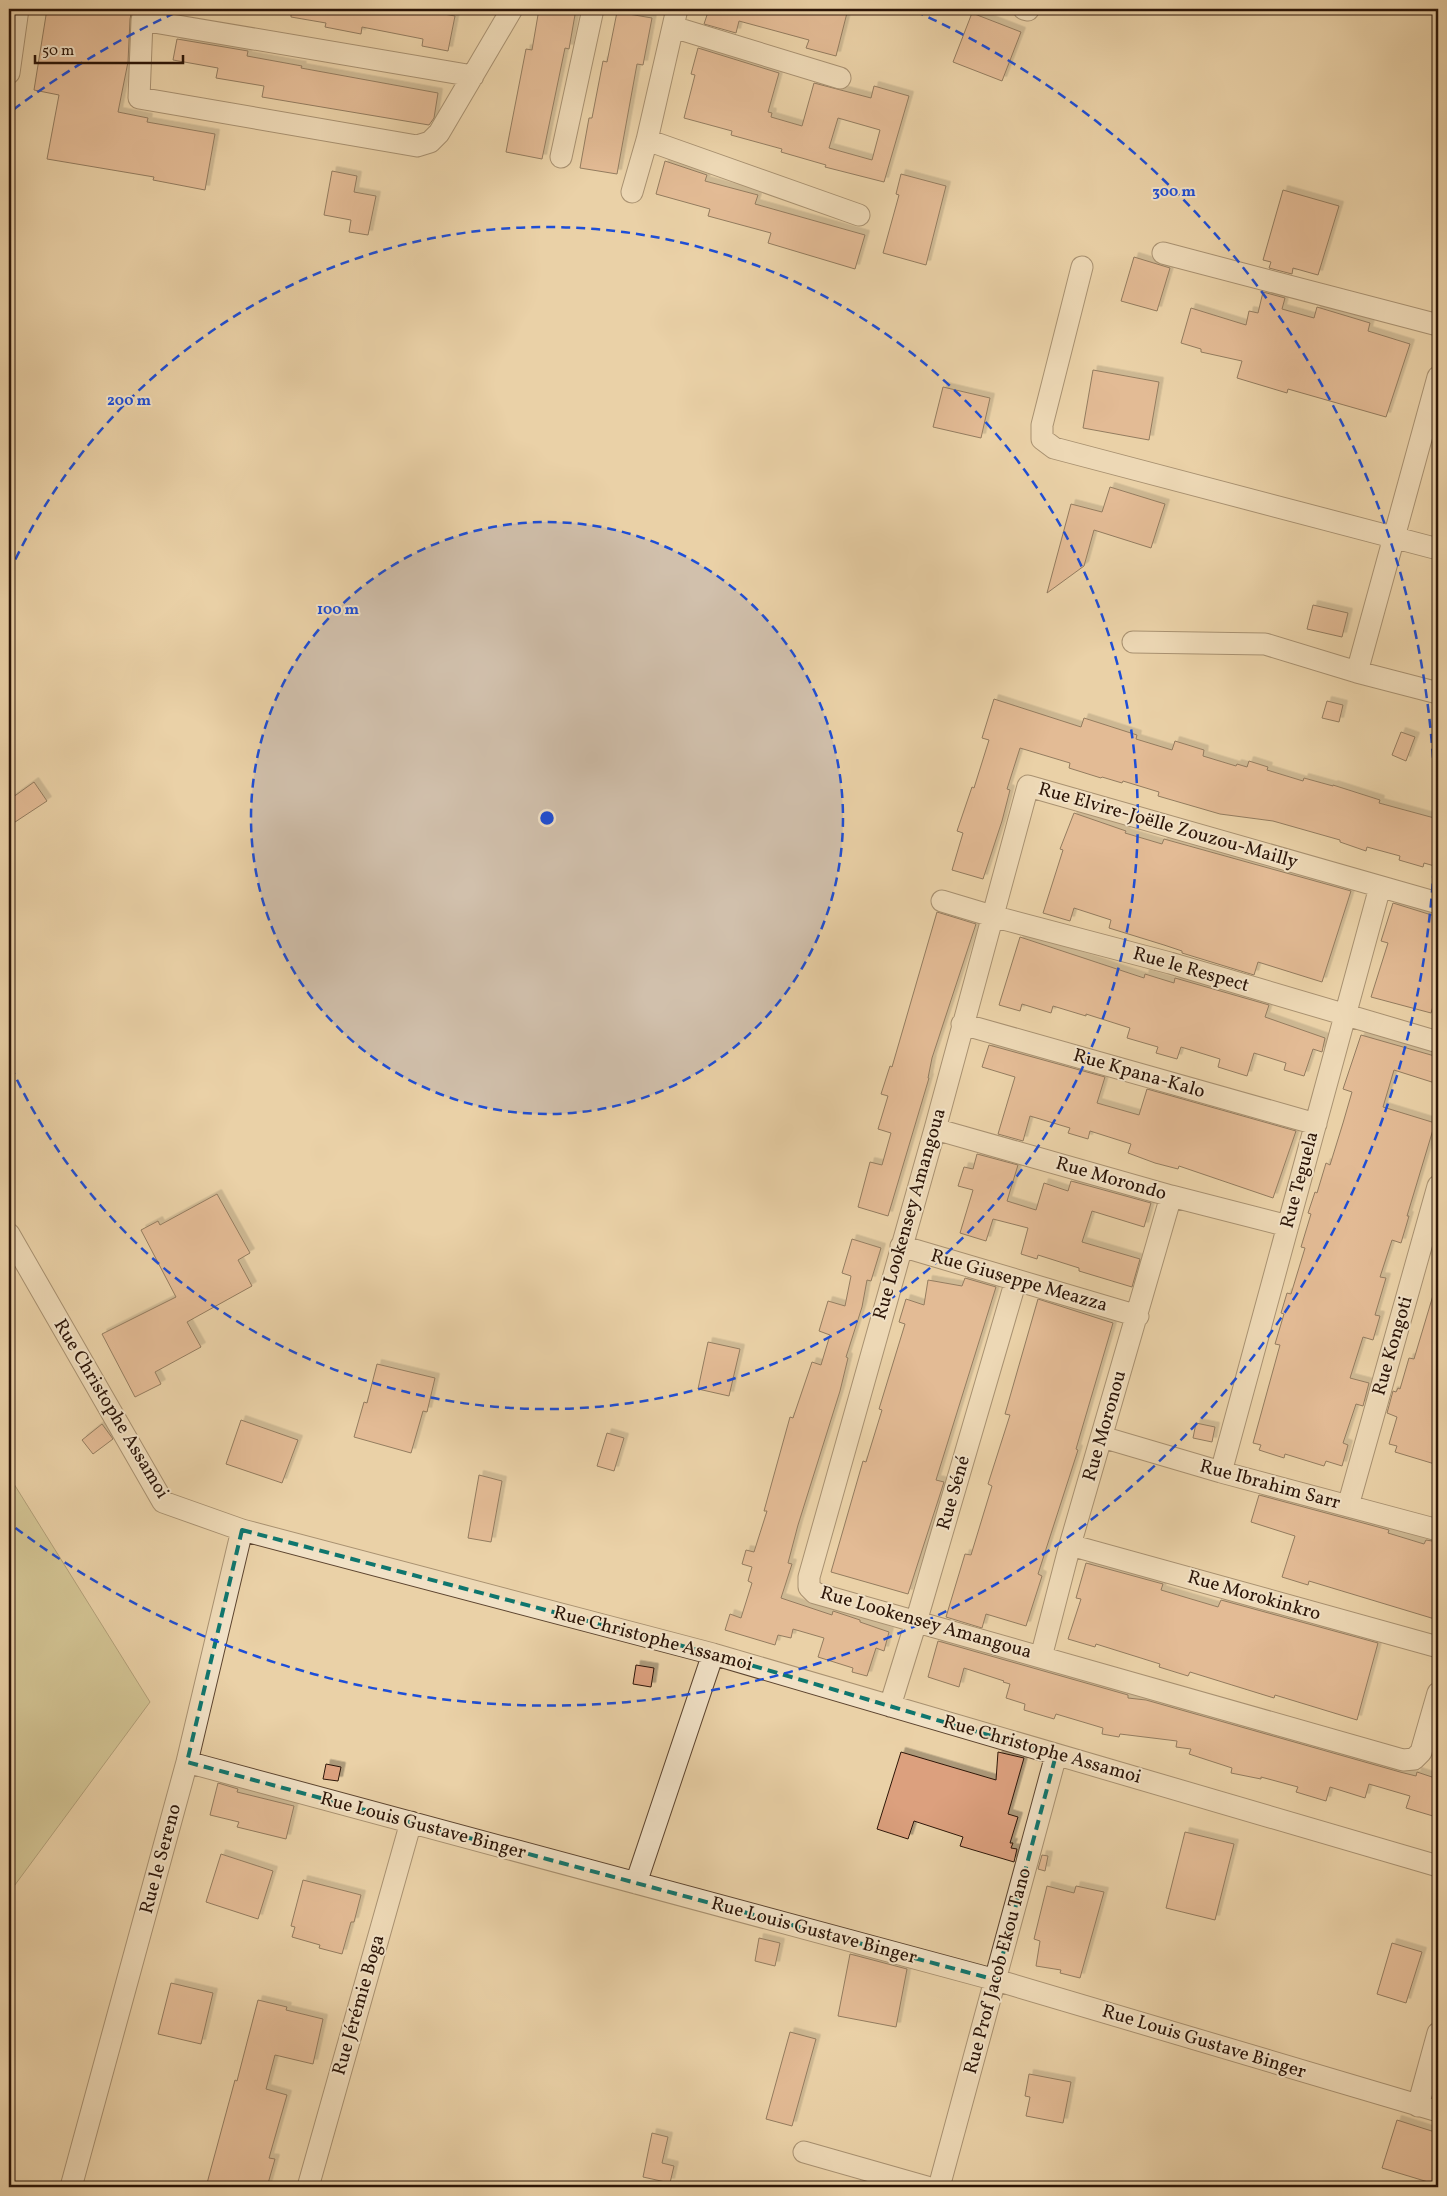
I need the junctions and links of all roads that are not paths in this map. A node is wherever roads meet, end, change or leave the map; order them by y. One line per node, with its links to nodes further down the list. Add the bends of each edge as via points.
1 (18, 9): 6 (street)
2 (512, 9): 7 (street)
3 (593, 9): 10 (street)
4 (144, 14): 7 (street); 7 (street, via 139,98 417,146 430,142 439,133)
5 (675, 18): 8 (street); 9 (street)
6 (9, 73)
7 (473, 76)
8 (840, 78)
9 (647, 140): 11 (street); 12 (street)
10 (561, 157)
11 (632, 192)
12 (859, 215)
13 (1163, 252): 15 (street)
14 (1082, 267): 17 (street, via 1042,425 1042,439 1054,448)
15 (1438, 325)
16 (1438, 377): 17 (street)
17 (1395, 537): 18 (street); 20 (street)
18 (1438, 549)
19 (1133, 642): 20 (street, via 1265,644)
20 (1357, 672): 21 (street)
21 (1438, 693)
22 (1380, 887): 24 (street, Rue Elvire-Joëlle Zouzou-Mailly); 25 (street, Rue Elvire-Joëlle Zouzou-Mailly, via 1028,786); 26 (street, Rue Teguela)
23 (942, 901): 25 (street, Rue le Respect)
24 (1438, 903)
25 (992, 916): 26 (street, Rue le Respect, via 1170,963); 27 (street, Rue Lookensey Amangoua)
26 (1345, 1015): 28 (street, Rue le Respect); 29 (street, Rue Teguela)
27 (962, 1024): 29 (street, Rue Kpana-Kalo); 30 (street, Rue Lookensey Amangoua)
28 (1438, 1042)
29 (1316, 1124): 33 (street, Rue Teguela)
30 (935, 1129): 32 (street, Rue Morondo); 35 (street, Rue Lookensey Amangoua)
31 (1438, 1186): 40 (street, Rue Kongoti)
32 (1171, 1196): 33 (street, Rue Morondo); 37 (street, Rue Moronou)
33 (1288, 1226): 39 (street, Rue Teguela)
34 (9, 1234): 41 (street, Rue Christophe Assamoi, via 162,1502)
35 (901, 1246): 36 (street, Rue Giuseppe Meazza); 44 (street, Rue Lookensey Amangoua, via 809,1577 809,1587 815,1593)
36 (1016, 1280): 37 (street, Rue Giuseppe Meazza); 44 (street, Rue Séné)
37 (1138, 1316): 38 (street, Rue Moronou)
38 (1102, 1437): 39 (street, Rue Ibrahim Sarr); 43 (street, Rue Moronou)
39 (1221, 1472): 40 (street, Rue Ibrahim Sarr)
40 (1348, 1506): 42 (street, Rue Ibrahim Sarr)
41 (242, 1530): 46 (street, Rue Christophe Assamoi); 51 (street, Rue le Sereno)
42 (1438, 1530)
43 (1070, 1545): 45 (street, Rue Morokinkro); 47 (street, Rue Moronou)
44 (916, 1622): 47 (street, Rue Lookensey Amangoua); 49 (street, Rue Séné)
45 (1438, 1647)
46 (713, 1654): 49 (street, Rue Christophe Assamoi); 54 (street)
47 (1041, 1657): 48 (street, Rue Lookensey Amangoua, via 1403,1760 1414,1759 1421,1752)
48 (1438, 1693)
49 (890, 1706): 50 (street, Rue Christophe Assamoi)
50 (1056, 1755): 53 (street, Rue Christophe Assamoi); 55 (street, Rue Prof Jacob Ekou Tano)
51 (187, 1762): 52 (street, Rue Louis Gustave Binger); 60 (street, Rue le Sereno)
52 (411, 1822): 54 (street, Rue Louis Gustave Binger); 61 (street, Rue Jérémie Boga)
53 (1438, 1866)
54 (636, 1883): 55 (street, Rue Louis Gustave Binger)
55 (996, 1980): 57 (street, Rue Louis Gustave Binger); 63 (street, Rue Prof Jacob Ekou Tano)
56 (1438, 2033): 57 (street)
57 (1418, 2106): 58 (street, Rue Louis Gustave Binger)
58 (1438, 2111)
59 (804, 2152): 62 (street)
60 (77, 2186)
61 (308, 2187)
62 (927, 2187)
63 (939, 2187)

